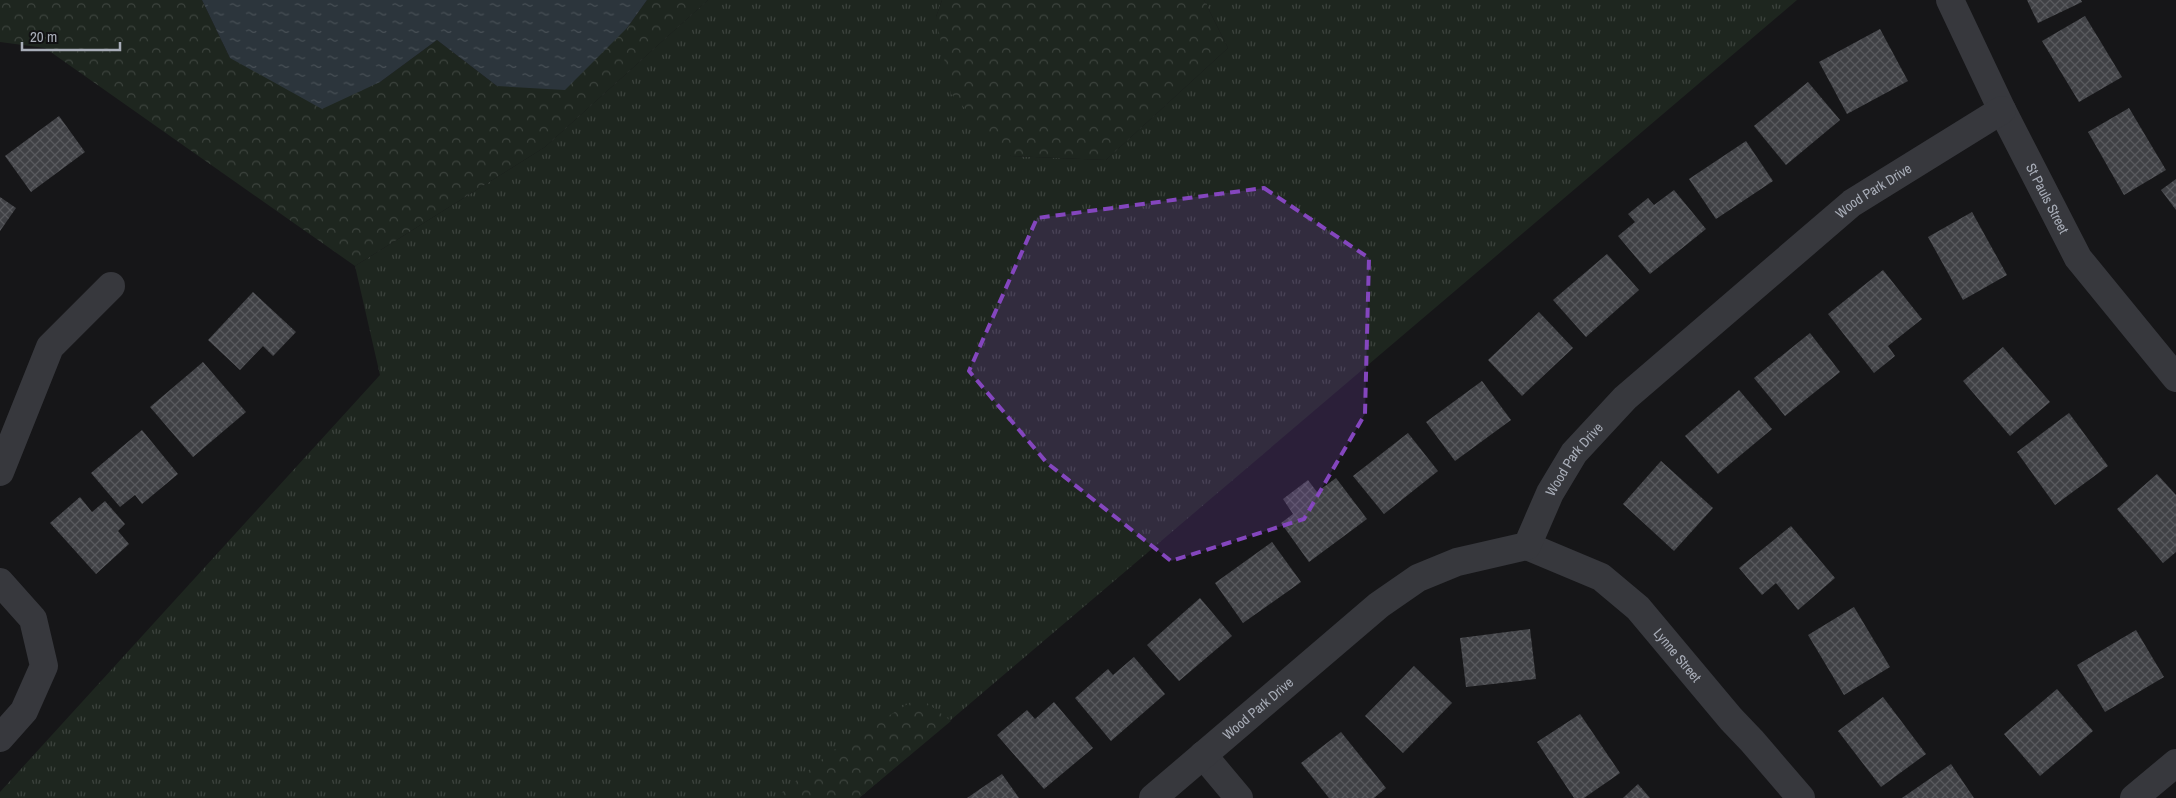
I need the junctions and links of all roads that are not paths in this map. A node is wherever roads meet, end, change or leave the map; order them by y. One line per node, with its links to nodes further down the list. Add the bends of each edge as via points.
1 (1950, 0): 2 (street, St Pauls Street)
2 (2002, 110): 4 (street, St Pauls Street, via 2078,258); 6 (street, Wood Park Drive, via 1852,203 1625,398 1574,453 1550,493)
3 (110, 286): 5 (street, via 50,347)
4 (2176, 378)
5 (0, 472)
6 (1527, 546): 9 (street, Wood Park Drive, via 1457,562 1418,578 1379,605); 13 (street, Lynne Street, via 1601,577 1638,608)
7 (0, 582): 8 (street, via 34,619 44,666 24,711)
8 (0, 738)
9 (1203, 756): 11 (street, Wood Park Drive); 12 (street)
10 (2176, 763): 14 (street)
11 (1153, 798)
12 (1239, 798)
13 (1801, 798)
14 (2134, 798)

